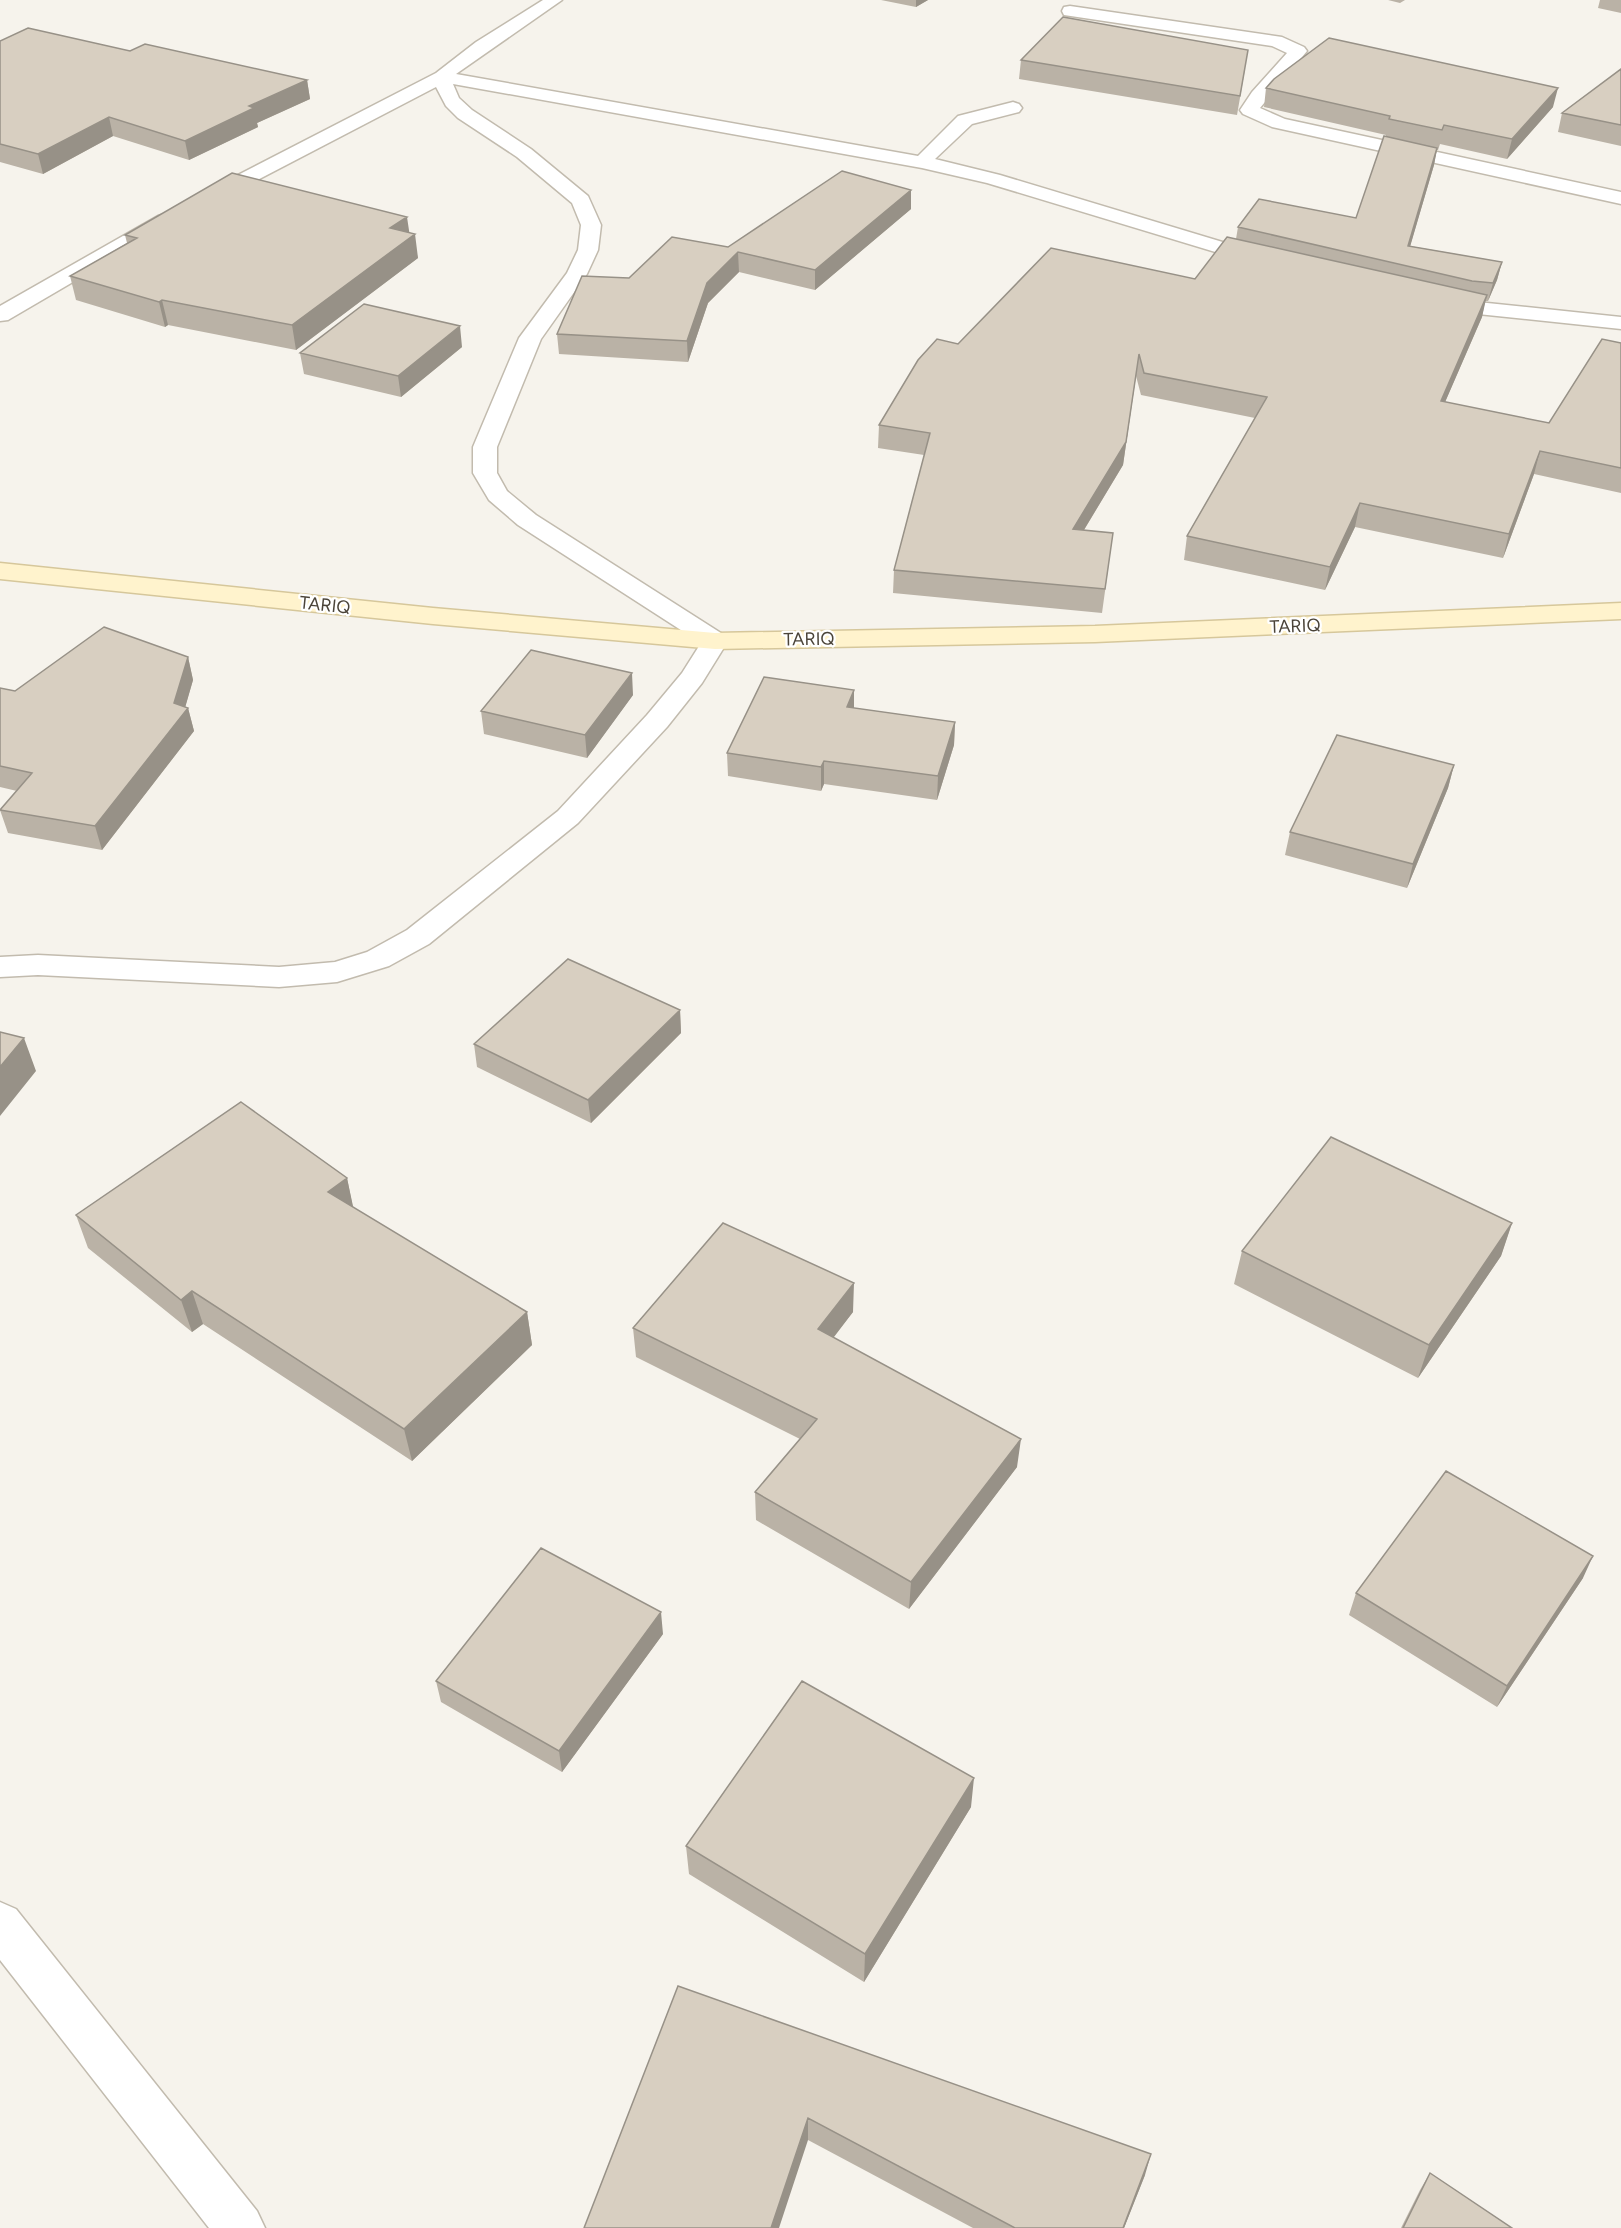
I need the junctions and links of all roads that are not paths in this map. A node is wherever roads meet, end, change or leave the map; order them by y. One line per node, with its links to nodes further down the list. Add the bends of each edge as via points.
1 (554, 0): 3 (street, via 464,57)
2 (1070, 11): 6 (street, via 1276,41 1298,51 1250,110 1279,123)
3 (442, 77): 5 (street); 9 (street, via 176,214); 13 (street, via 452,102 581,200 591,225 588,250 577,274 530,338 485,447 485,473 497,495 527,520)
4 (1013, 108): 5 (street, via 965,120)
5 (922, 162): 7 (street, via 993,179)
6 (1621, 198)
7 (1284, 265)
8 (1422, 296): 10 (street, via 1468,307)
9 (0, 315)
10 (1621, 323)
11 (0, 572): 13 (main road, TARIQ)
12 (1621, 611): 13 (main road, TARIQ, via 1095,634)
13 (715, 641): 14 (street, via 672,703 568,817 418,937 378,959 337,972 279,977 38,964)
14 (0, 967)
15 (0, 1924): 16 (street)
16 (240, 2228)

